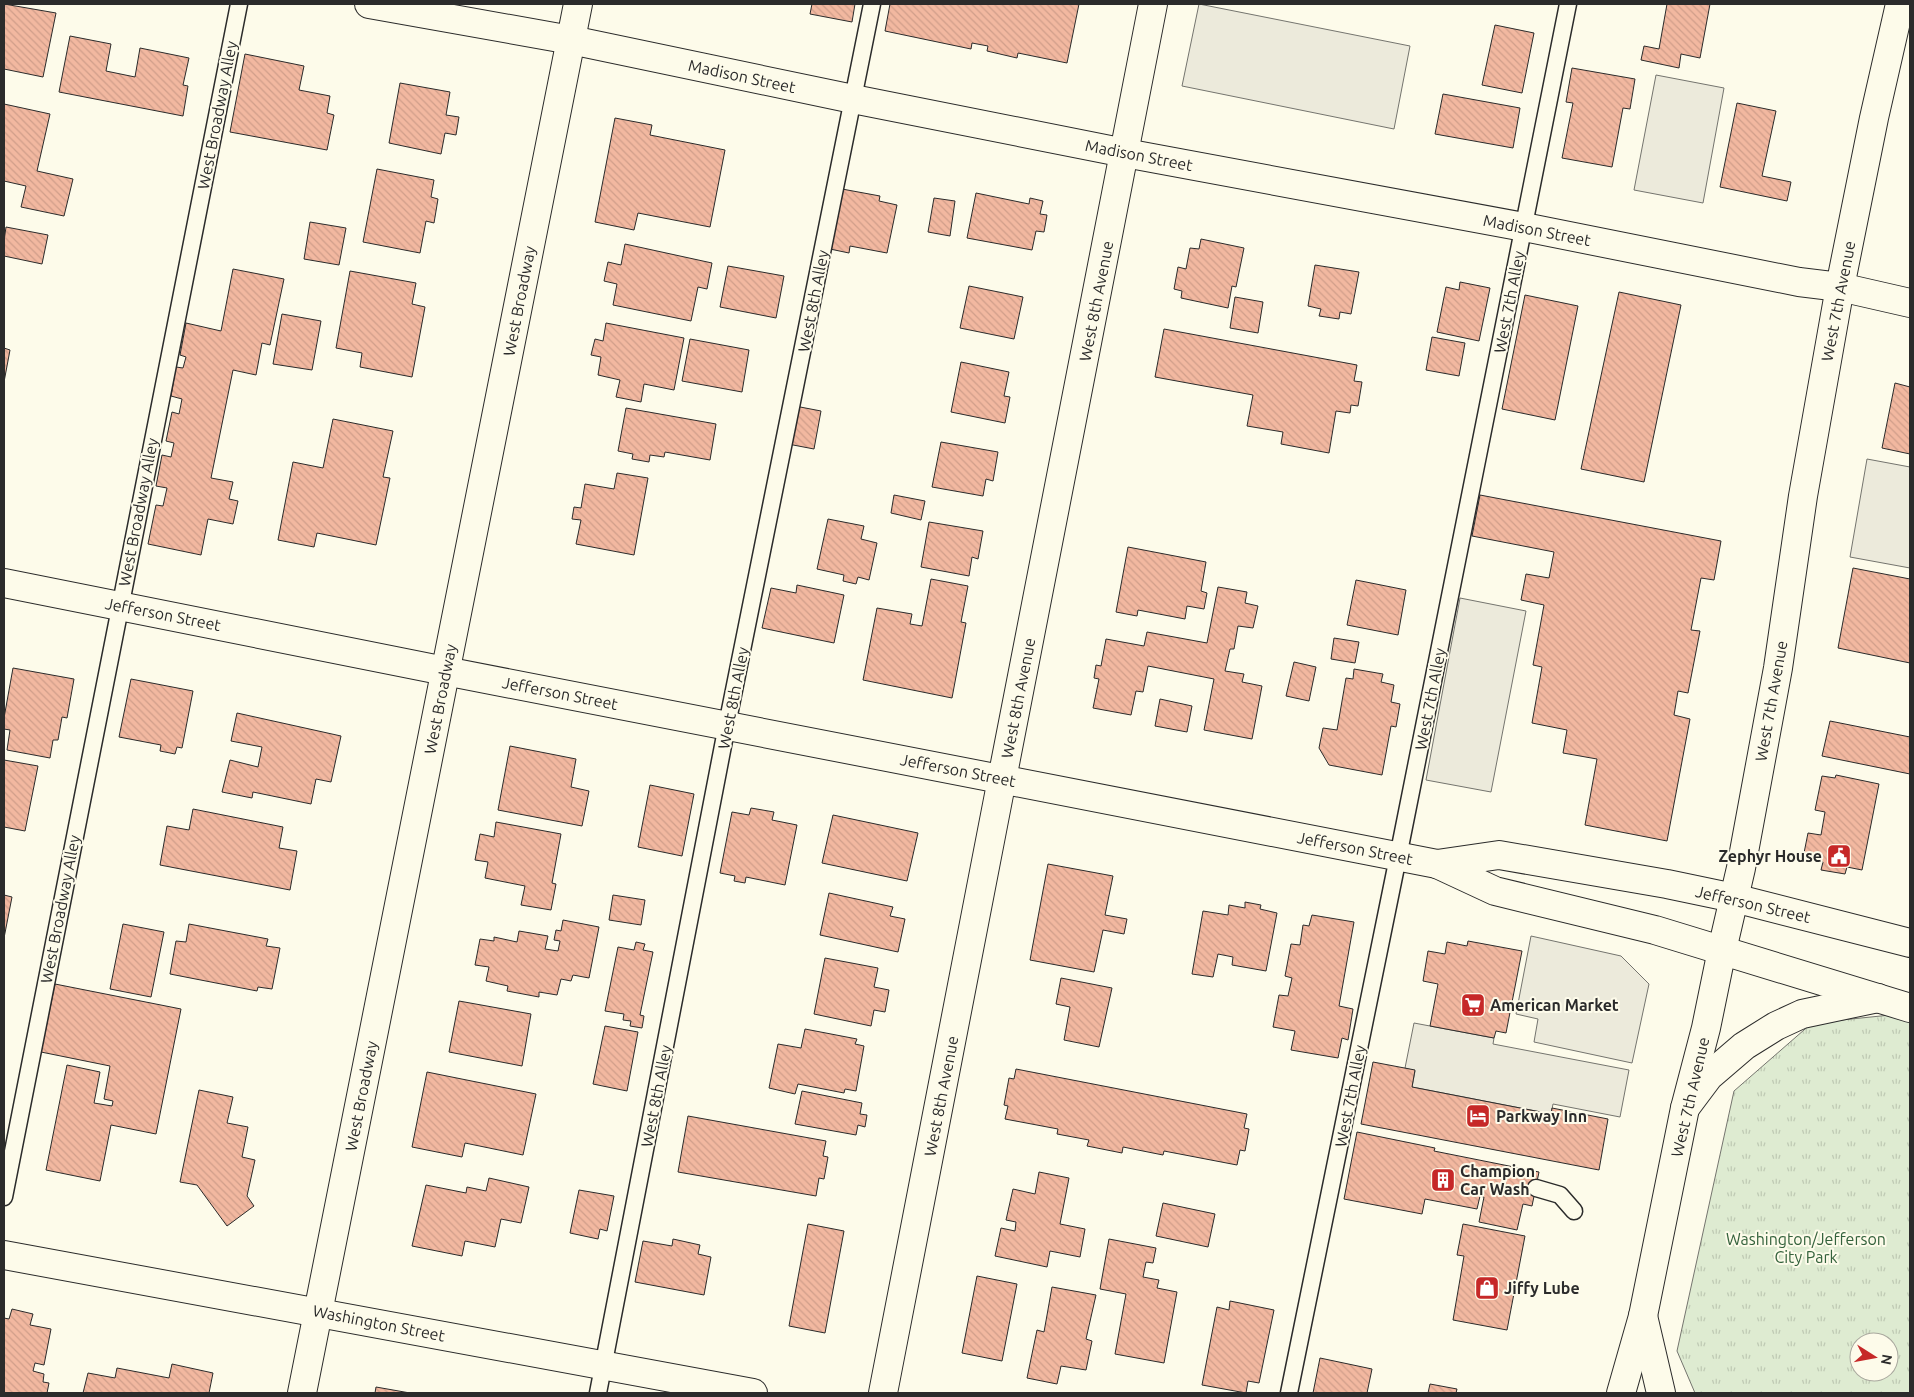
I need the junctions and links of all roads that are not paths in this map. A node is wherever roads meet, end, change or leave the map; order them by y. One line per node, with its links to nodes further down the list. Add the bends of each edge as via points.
1 (239, 4): 15 (lane, West Broadway Alley)
2 (369, 4): 8 (main road, Madison Street)
3 (578, 4): 8 (main road, West Broadway)
4 (872, 4): 9 (lane, West 8th Alley)
5 (1153, 4): 10 (main road, West 8th Avenue)
6 (1568, 4): 11 (lane, West 7th Alley)
7 (1900, 4): 12 (main road, West 7th Avenue)
8 (571, 40): 9 (main road, Madison Street); 16 (main road, West Broadway)
9 (853, 99): 10 (main road, Madison Street); 17 (lane, West 8th Alley)
10 (1125, 152): 11 (main road, Madison Street); 18 (main road, West 8th Avenue)
11 (1524, 227): 12 (main road, Madison Street, via 1799,282); 19 (lane, West 7th Alley)
12 (1840, 287): 13 (main road, Madison Street); 21 (main road, West 7th Avenue, via 1803,496 1778,668)
13 (1910, 303)
14 (4, 583): 15 (main road, Jefferson Street)
15 (120, 606): 16 (main road, Jefferson Street); 28 (lane, West Broadway Alley)
16 (445, 672): 17 (main road, Jefferson Street); 31 (main road, West Broadway)
17 (727, 725): 18 (main road, Jefferson Street); 33 (lane, West 8th Alley)
18 (1002, 779): 19 (main road, Jefferson Street); 37 (main road, West 8th Avenue)
19 (1398, 857): 20 (main road, Jefferson Street); 38 (lane, West 7th Alley, via 1346,1150)
20 (1437, 864): 21 (main road, Jefferson Street, via 1498,855); 23 (main road, via 1495,891 1655,930)
21 (1734, 898): 22 (main road, Jefferson Street); 23 (main road, West 7th Avenue)
22 (1910, 943)
23 (1722, 950): 24 (main road); 26 (main road, West 7th Avenue)
24 (1879, 998): 25 (main road); 26 (main road, via 1802,1014 1776,1026 1744,1046 1709,1076)
25 (1910, 1008)
26 (1686, 1108): 32 (main road, West 7th Avenue)
27 (1536, 1188): 29 (lane, via 1560,1195)
28 (4, 1197)
29 (1574, 1211)
30 (4, 1255): 31 (main road, Washington Street)
31 (318, 1312): 33 (main road, Washington Street); 34 (main road, West Broadway)
32 (1643, 1316): 39 (main road, West 7th Avenue); 40 (main road)
33 (603, 1365): 35 (lane, West 8th Alley); 36 (main road, Washington Street)
34 (302, 1393)
35 (598, 1393)
36 (753, 1393)
37 (884, 1393)
38 (1289, 1393)
39 (1621, 1393)
40 (1661, 1393)

